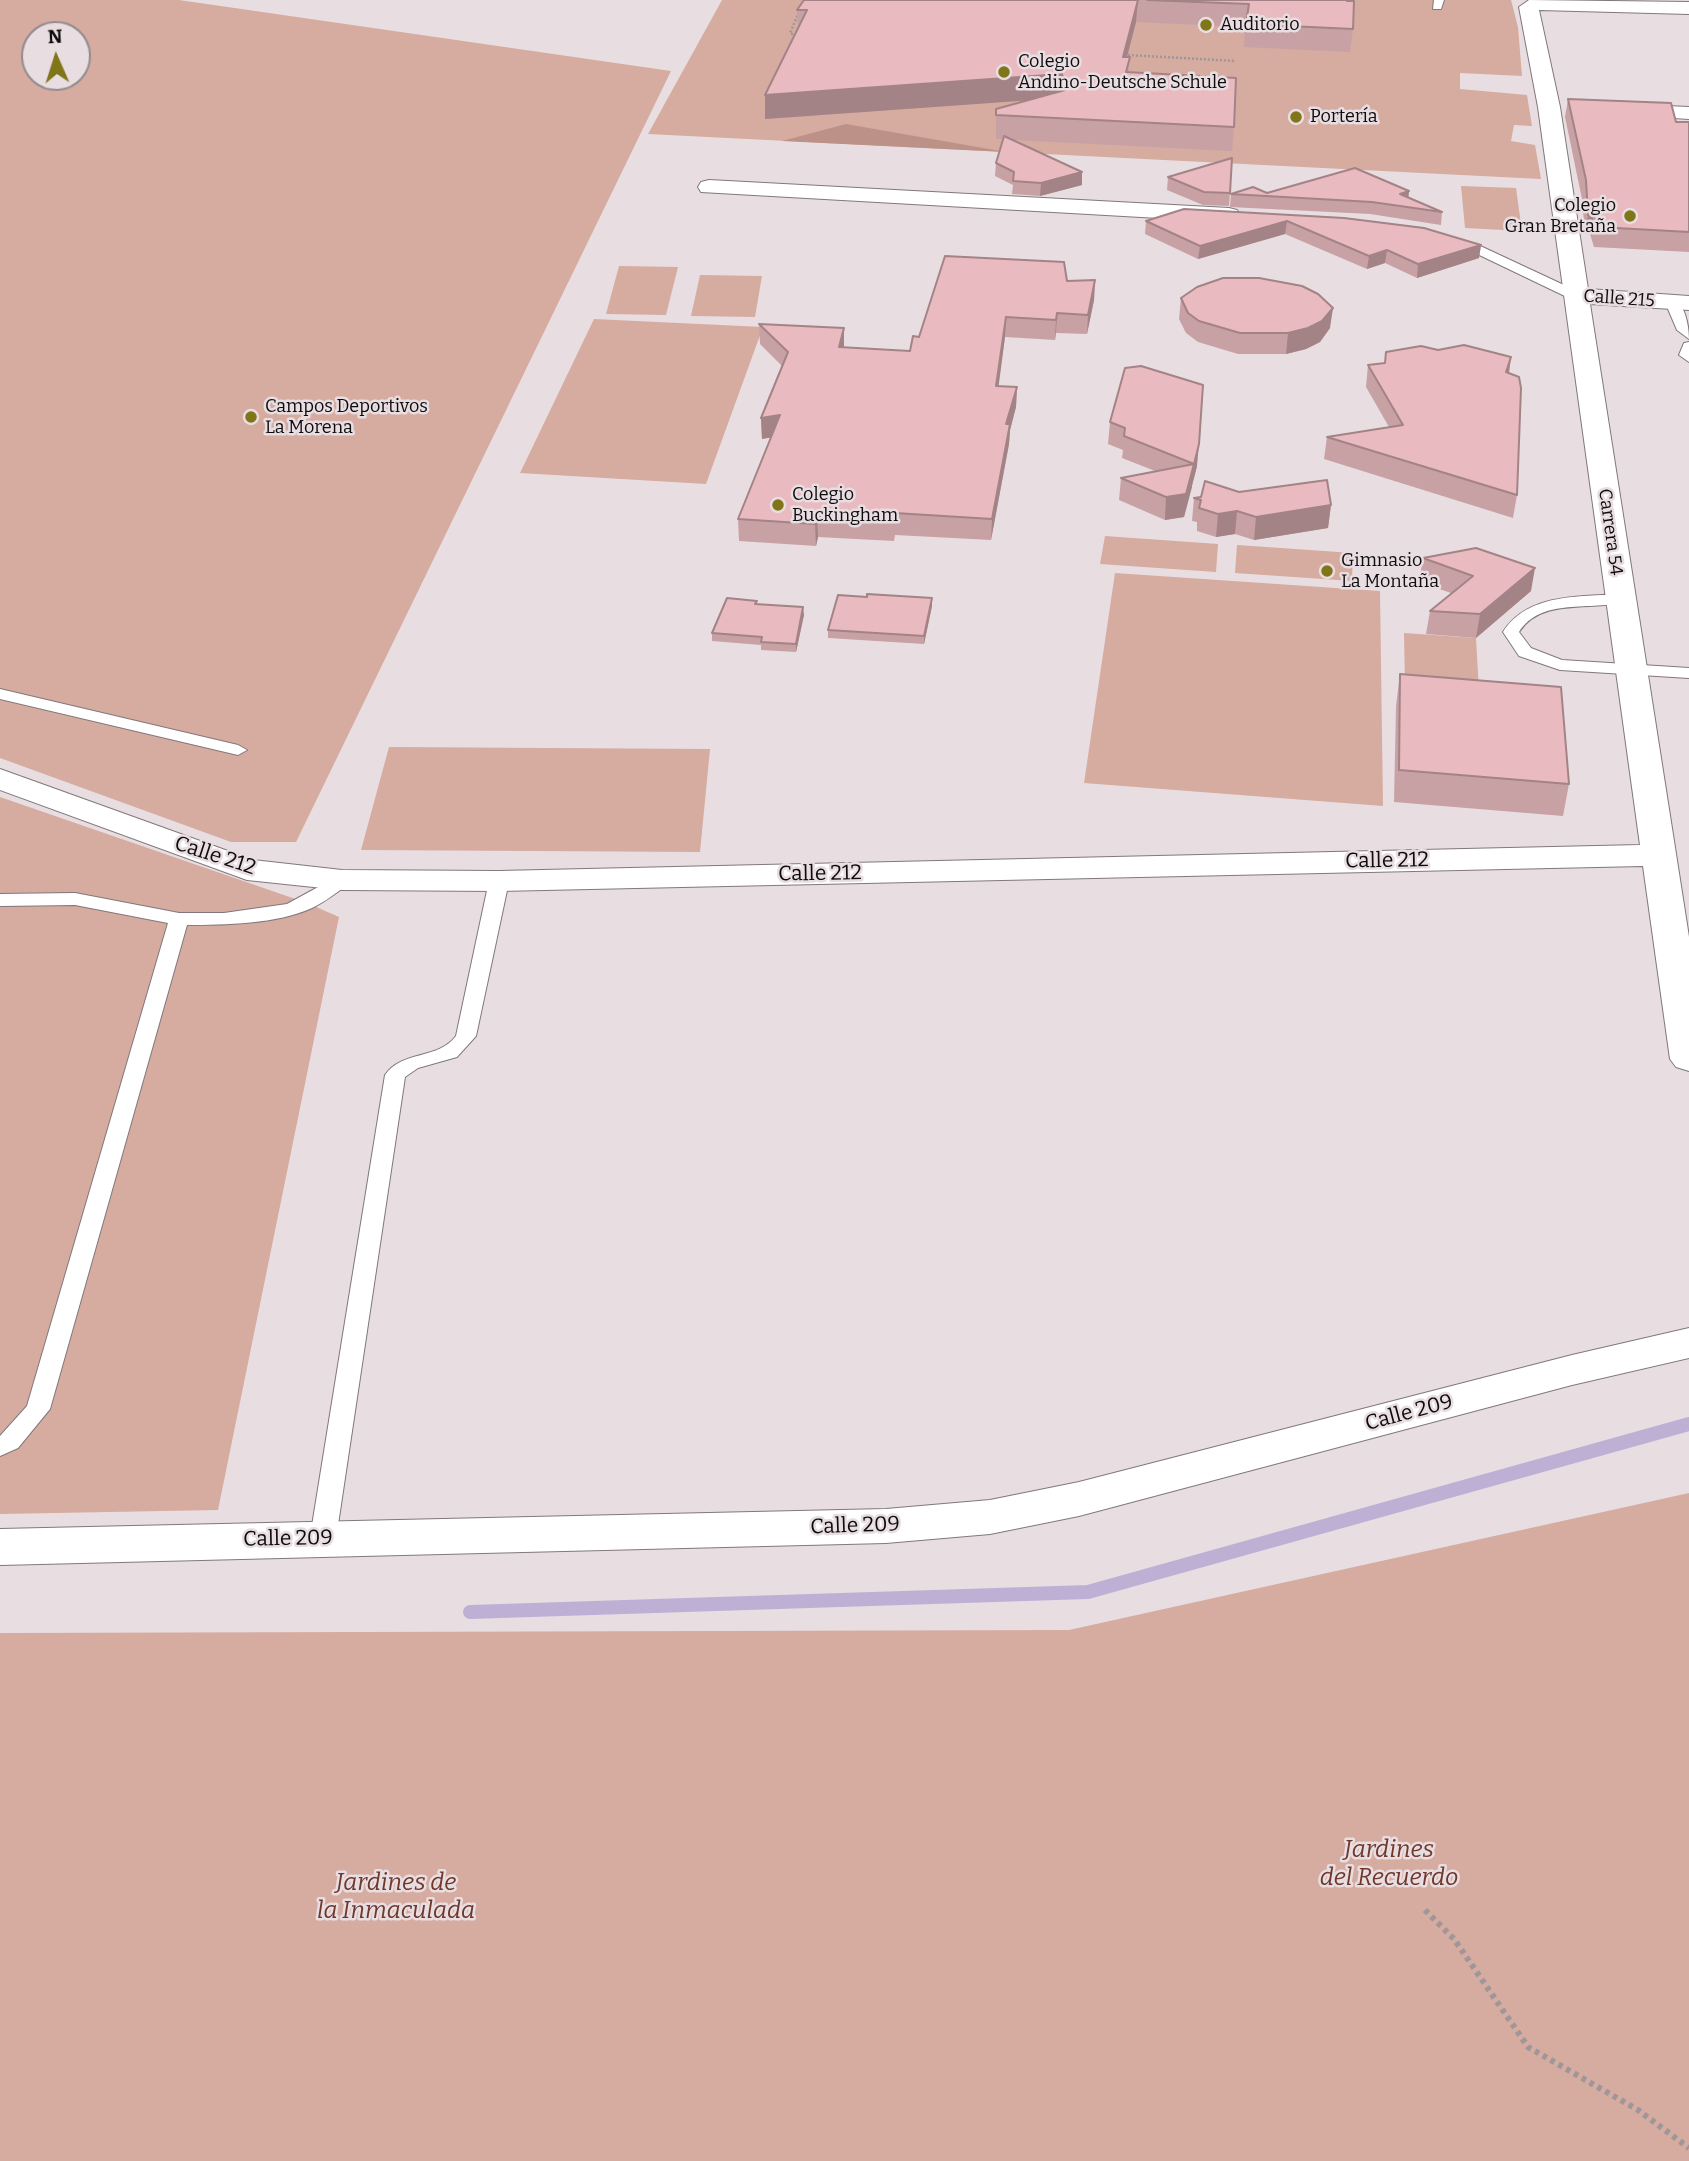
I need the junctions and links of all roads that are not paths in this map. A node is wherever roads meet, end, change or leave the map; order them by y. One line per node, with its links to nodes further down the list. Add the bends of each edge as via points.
1 (1689, 8): 7 (street, Carrera 54, via 1530,5 1563,108)
2 (1605, 110): 3 (street)
3 (1689, 113)
4 (709, 187): 5 (street)
5 (1254, 217)
6 (1467, 244): 7 (lane, Calle 215)
7 (1576, 296): 8 (street, Calle 215); 12 (street, Carrera 54)
8 (1681, 303): 9 (lane, via 1684,330)
9 (1689, 335)
10 (1689, 346): 11 (lane)
11 (1689, 358)
12 (1620, 599): 13 (street, Carrera 54); 13 (lane, via 1537,609 1523,615 1511,632 1525,652 1560,665)
13 (1631, 670): 14 (lane); 18 (street, Carrera 54)
14 (1689, 673)
15 (0, 694): 16 (lane)
16 (238, 750)
17 (0, 779): 19 (street, Calle 212, via 247,870)
18 (1658, 855): 20 (street, Calle 212); 23 (street, Carrera 54)
19 (342, 880): 20 (street, Calle 212); 22 (lane, via 291,909 224,919)
20 (499, 881): 26 (lane, via 460,1047 446,1056 408,1065 395,1075)
21 (0, 900): 22 (lane, via 75,899)
22 (179, 919): 25 (lane, via 38,1409)
23 (1689, 1059)
24 (1689, 1343): 26 (street, Calle 209, via 1079,1499 989,1517 886,1526)
25 (0, 1447)
26 (323, 1538): 27 (street, Calle 209)
27 (0, 1546)

